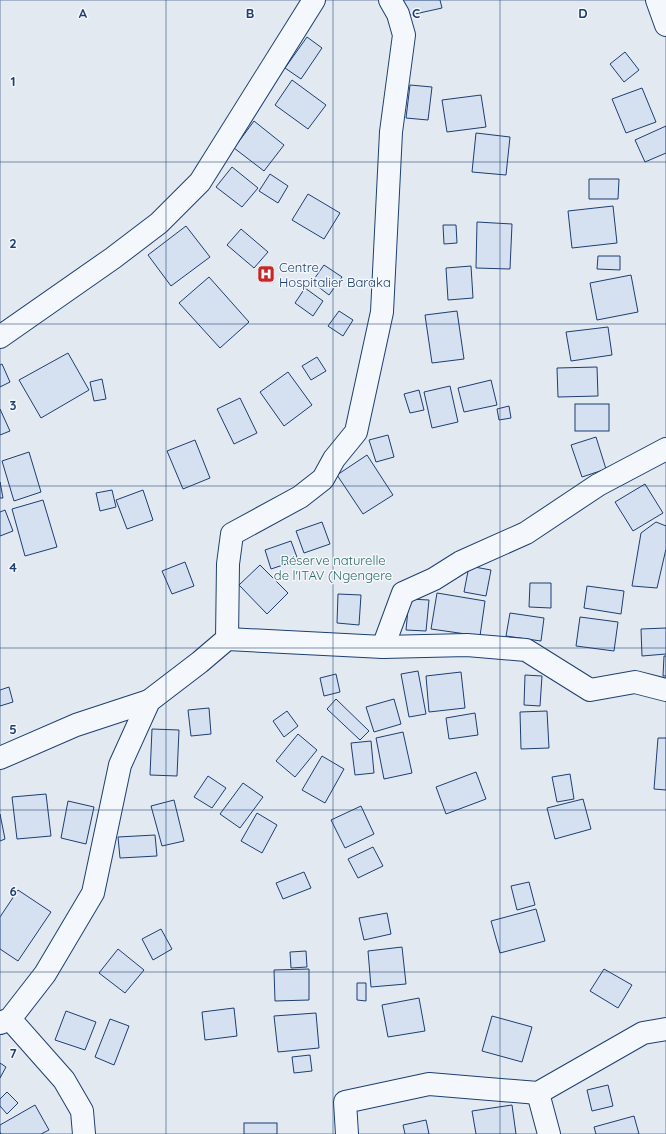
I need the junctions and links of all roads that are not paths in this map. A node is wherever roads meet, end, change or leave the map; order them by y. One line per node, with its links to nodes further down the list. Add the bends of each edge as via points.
1 (314, 0): 5 (street, via 200,182 159,223)
2 (390, 0): 7 (street, via 398,14 404,35 391,132 382,312 356,432 334,459 323,479 300,496 232,534 228,564)
3 (657, 0): 4 (street)
4 (666, 25)
5 (0, 337)
6 (666, 449): 8 (street, via 598,485 526,533 461,562 434,579 404,593)
7 (227, 639): 8 (street); 10 (street)
8 (383, 647): 9 (street, via 466,645 526,650 590,690 635,682)
9 (666, 690)
10 (149, 701): 11 (street, via 76,725); 12 (street, via 120,765 93,894 45,974)
11 (0, 758)
12 (5, 1021): 15 (street, via 64,1080 82,1111)
13 (666, 1029): 14 (street, via 643,1032)
14 (538, 1093): 16 (street, via 429,1084 345,1102); 17 (street)
15 (84, 1134)
16 (347, 1134)
17 (549, 1134)

